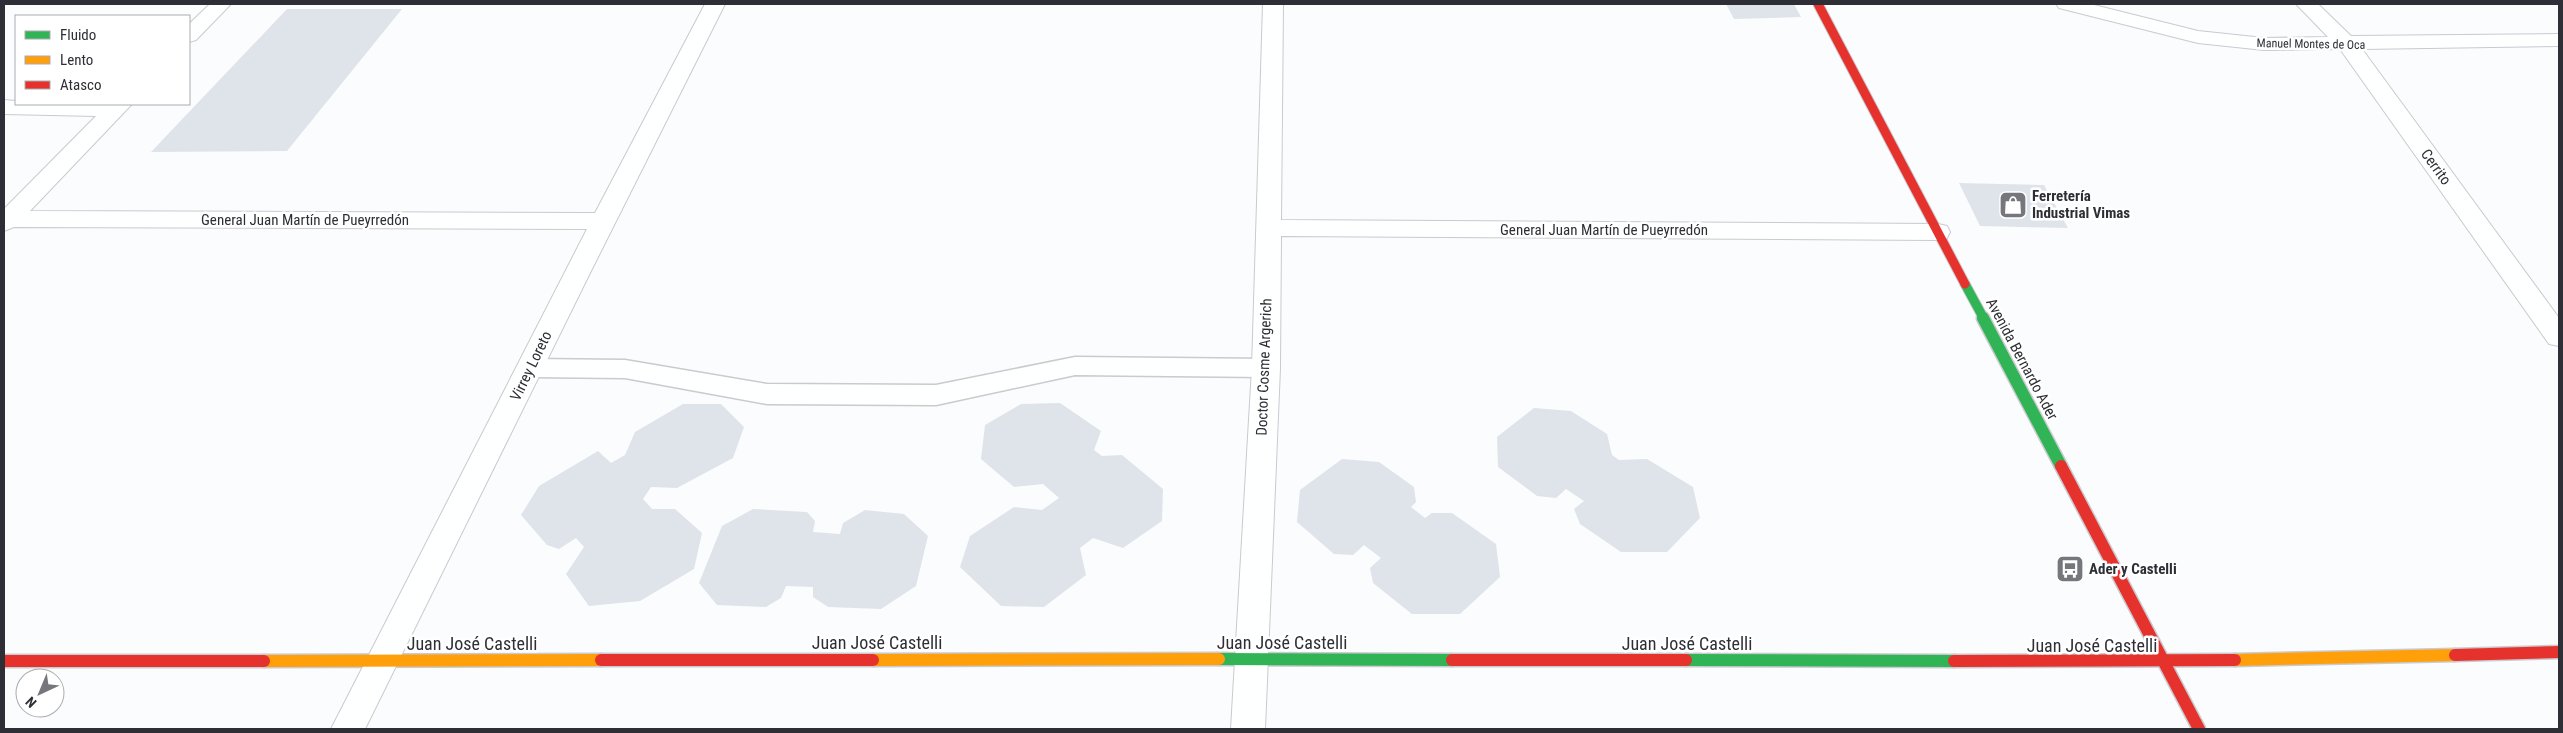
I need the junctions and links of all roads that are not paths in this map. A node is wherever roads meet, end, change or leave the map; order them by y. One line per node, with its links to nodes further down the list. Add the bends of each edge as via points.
1 (221, 4): 7 (street)
2 (715, 4): 13 (street, Virrey Loreto)
3 (1273, 4): 14 (street, Doctor Cosme Argerich)
4 (1818, 4): 15 (street, Avenida Bernardo Ader)
5 (2066, 4): 9 (street, Manuel Montes de Oca, via 2198,37 2264,44)
6 (2306, 4): 9 (street, Cerrito)
7 (190, 35)
8 (2559, 40): 9 (street, Manuel Montes de Oca)
9 (2348, 45): 16 (street, Cerrito)
10 (4, 107): 11 (street)
11 (118, 107): 12 (street)
12 (6, 221): 13 (street, General Juan Martín de Pueyrredón)
13 (601, 221): 17 (street, Virrey Loreto)
14 (1269, 228): 15 (street, General Juan Martín de Pueyrredón); 18 (street, Doctor Cosme Argerich)
15 (1938, 232): 23 (street, Avenida Bernardo Ader)
16 (2559, 336)
17 (530, 368): 18 (lane, via 625,369 767,394 936,395 1075,366); 22 (street, Virrey Loreto)
18 (1266, 368): 20 (street, Doctor Cosme Argerich)
19 (2559, 652): 23 (street, Juan José Castelli)
20 (1249, 659): 22 (street, Juan José Castelli); 23 (street, Juan José Castelli); 25 (street, Doctor Cosme Argerich)
21 (4, 661): 22 (street, Juan José Castelli)
22 (382, 661): 24 (street, Virrey Loreto)
23 (2165, 662): 26 (street, Avenida Bernardo Ader)
24 (348, 729)
25 (1248, 729)
26 (2200, 729)

